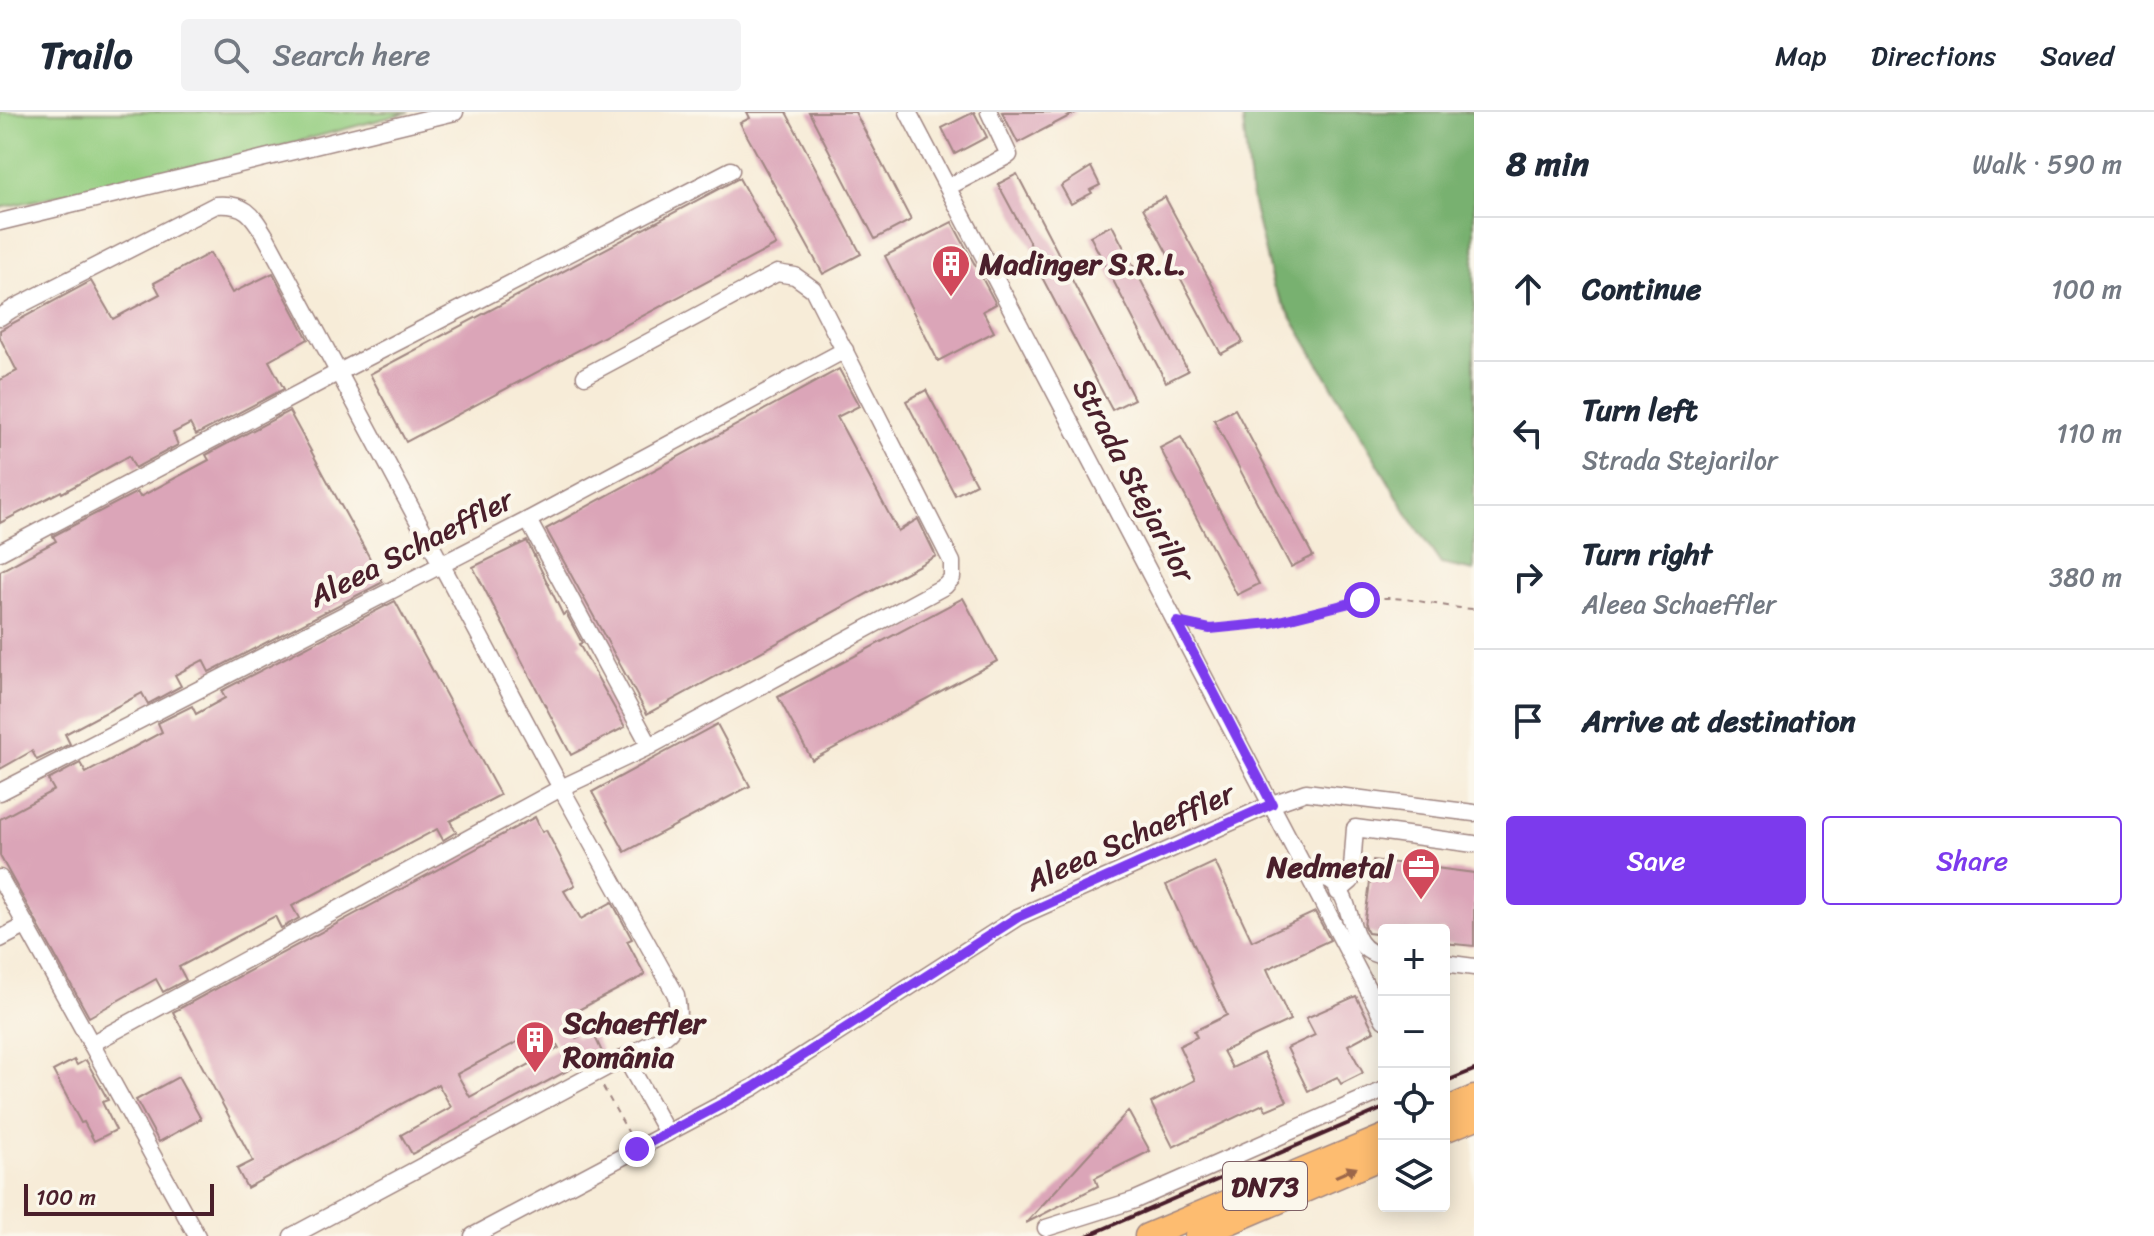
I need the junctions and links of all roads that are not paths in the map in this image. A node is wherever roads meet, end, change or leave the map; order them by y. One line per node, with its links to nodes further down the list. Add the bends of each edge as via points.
1 (455, 112): 6 (street)
2 (908, 112): 5 (street, Strada Stejarilor)
3 (989, 112): 5 (street, via 1009,155)
4 (731, 170): 9 (street)
5 (948, 187): 17 (street, Strada Stejarilor)
6 (0, 222)
7 (0, 317): 9 (street, via 216,205 230,204 253,217)
8 (845, 350): 10 (street, via 813,289 795,276 777,273); 11 (street, Aleea Schaeffler); 14 (street, via 952,562 952,578)
9 (339, 372): 12 (street); 13 (street)
10 (585, 376)
11 (528, 520): 13 (street, Aleea Schaeffler); 14 (street)
12 (0, 552)
13 (441, 564): 15 (street); 16 (street, Aleea Schaeffler)
14 (650, 746): 15 (street)
15 (561, 788): 29 (street); 30 (street, via 676,995 679,1014 674,1028)
16 (0, 792)
17 (1272, 804): 18 (street, via 1306,792); 20 (street, Strada Stejarilor); 36 (street, Aleea Schaeffler, via 1018,917 754,1087)
18 (1474, 813)
19 (1474, 844): 22 (street, via 1355,828 1351,881)
20 (1309, 874): 22 (street, via 1332,882); 28 (street, Strada Stejarilor)
21 (0, 878): 23 (street)
22 (1338, 892): 25 (street, via 1360,943)
23 (27, 925): 24 (street); 29 (street)
24 (0, 939)
25 (1378, 955)
26 (1450, 964): 27 (street)
27 (1474, 967)
28 (1378, 1008)
29 (91, 1044): 40 (street)
30 (625, 1057): 36 (street); 41 (street)
31 (1378, 1093): 39 (street, via 1135,1200)
32 (1474, 1098): 33 (highway)
33 (1450, 1108)
34 (1474, 1118): 35 (highway)
35 (1450, 1128)
36 (667, 1133): 42 (street, Aleea Schaeffler)
37 (1378, 1140): 43 (highway, DN73)
38 (1378, 1159): 44 (highway, DN73, one-way to 38)
39 (1046, 1228)
40 (197, 1236)
41 (292, 1236)
42 (473, 1236)
43 (1147, 1236)
44 (1197, 1236)

